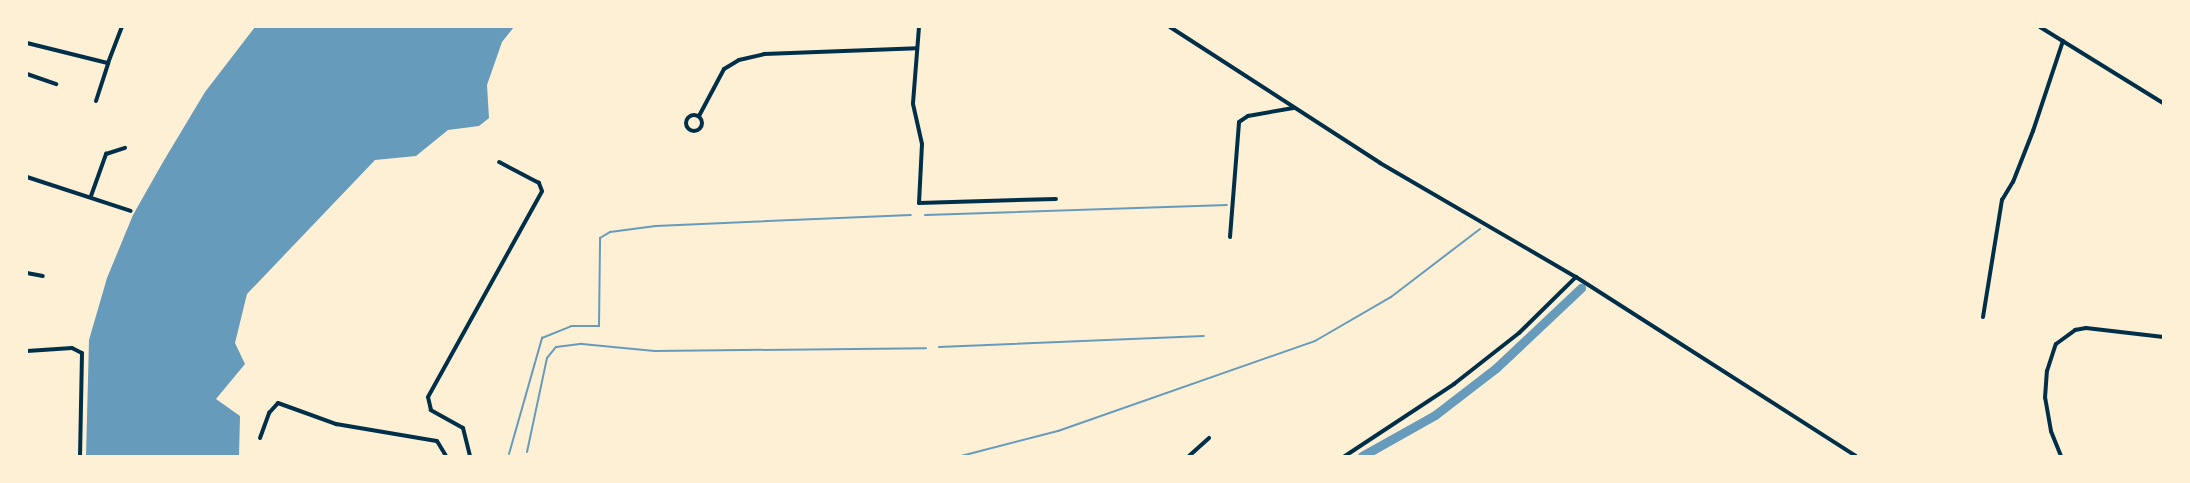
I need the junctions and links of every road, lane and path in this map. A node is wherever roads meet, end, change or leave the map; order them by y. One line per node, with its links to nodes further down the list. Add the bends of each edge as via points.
1 (122, 27): 8 (street)
2 (919, 27): 7 (street)
3 (1170, 27): 13 (street)
4 (2040, 27): 5 (street)
5 (2063, 41): 12 (street); 25 (street, via 2025,153 2002,200)
6 (27, 43): 8 (street)
7 (917, 48): 14 (street, via 764,54 739,60 724,69); 19 (street, via 913,104 922,144 920,204)
8 (108, 63): 11 (street)
9 (27, 74): 10 (street)
10 (56, 84)
11 (96, 101)
12 (2163, 103)
13 (1294, 108): 21 (street, via 1248,116 1239,122); 24 (street)
14 (699, 116): 14 (street, via 703,124 691,131 686,120)
15 (125, 148): 18 (street, via 106,154)
16 (499, 162): 32 (street, via 539,183 542,191 428,397 431,410 463,428)
17 (27, 177): 18 (street)
18 (91, 196): 20 (street)
19 (1056, 199)
20 (130, 211)
21 (1230, 237)
22 (27, 273): 23 (street)
23 (43, 276)
24 (1576, 277): 34 (street, via 1519,333 1454,384); 35 (street)
25 (1983, 317)
26 (2163, 337): 36 (street, via 2086,328 2074,330 2056,344 2047,371 2045,398 2050,431)
27 (27, 351): 30 (street, via 72,348 82,353)
28 (260, 438): 31 (street, via 269,413 278,403 336,423 437,441)
29 (1209, 438): 33 (street)
30 (80, 456)
31 (446, 456)
32 (470, 456)
33 (1189, 456)
34 (1345, 456)
35 (1856, 456)
36 (2061, 456)

